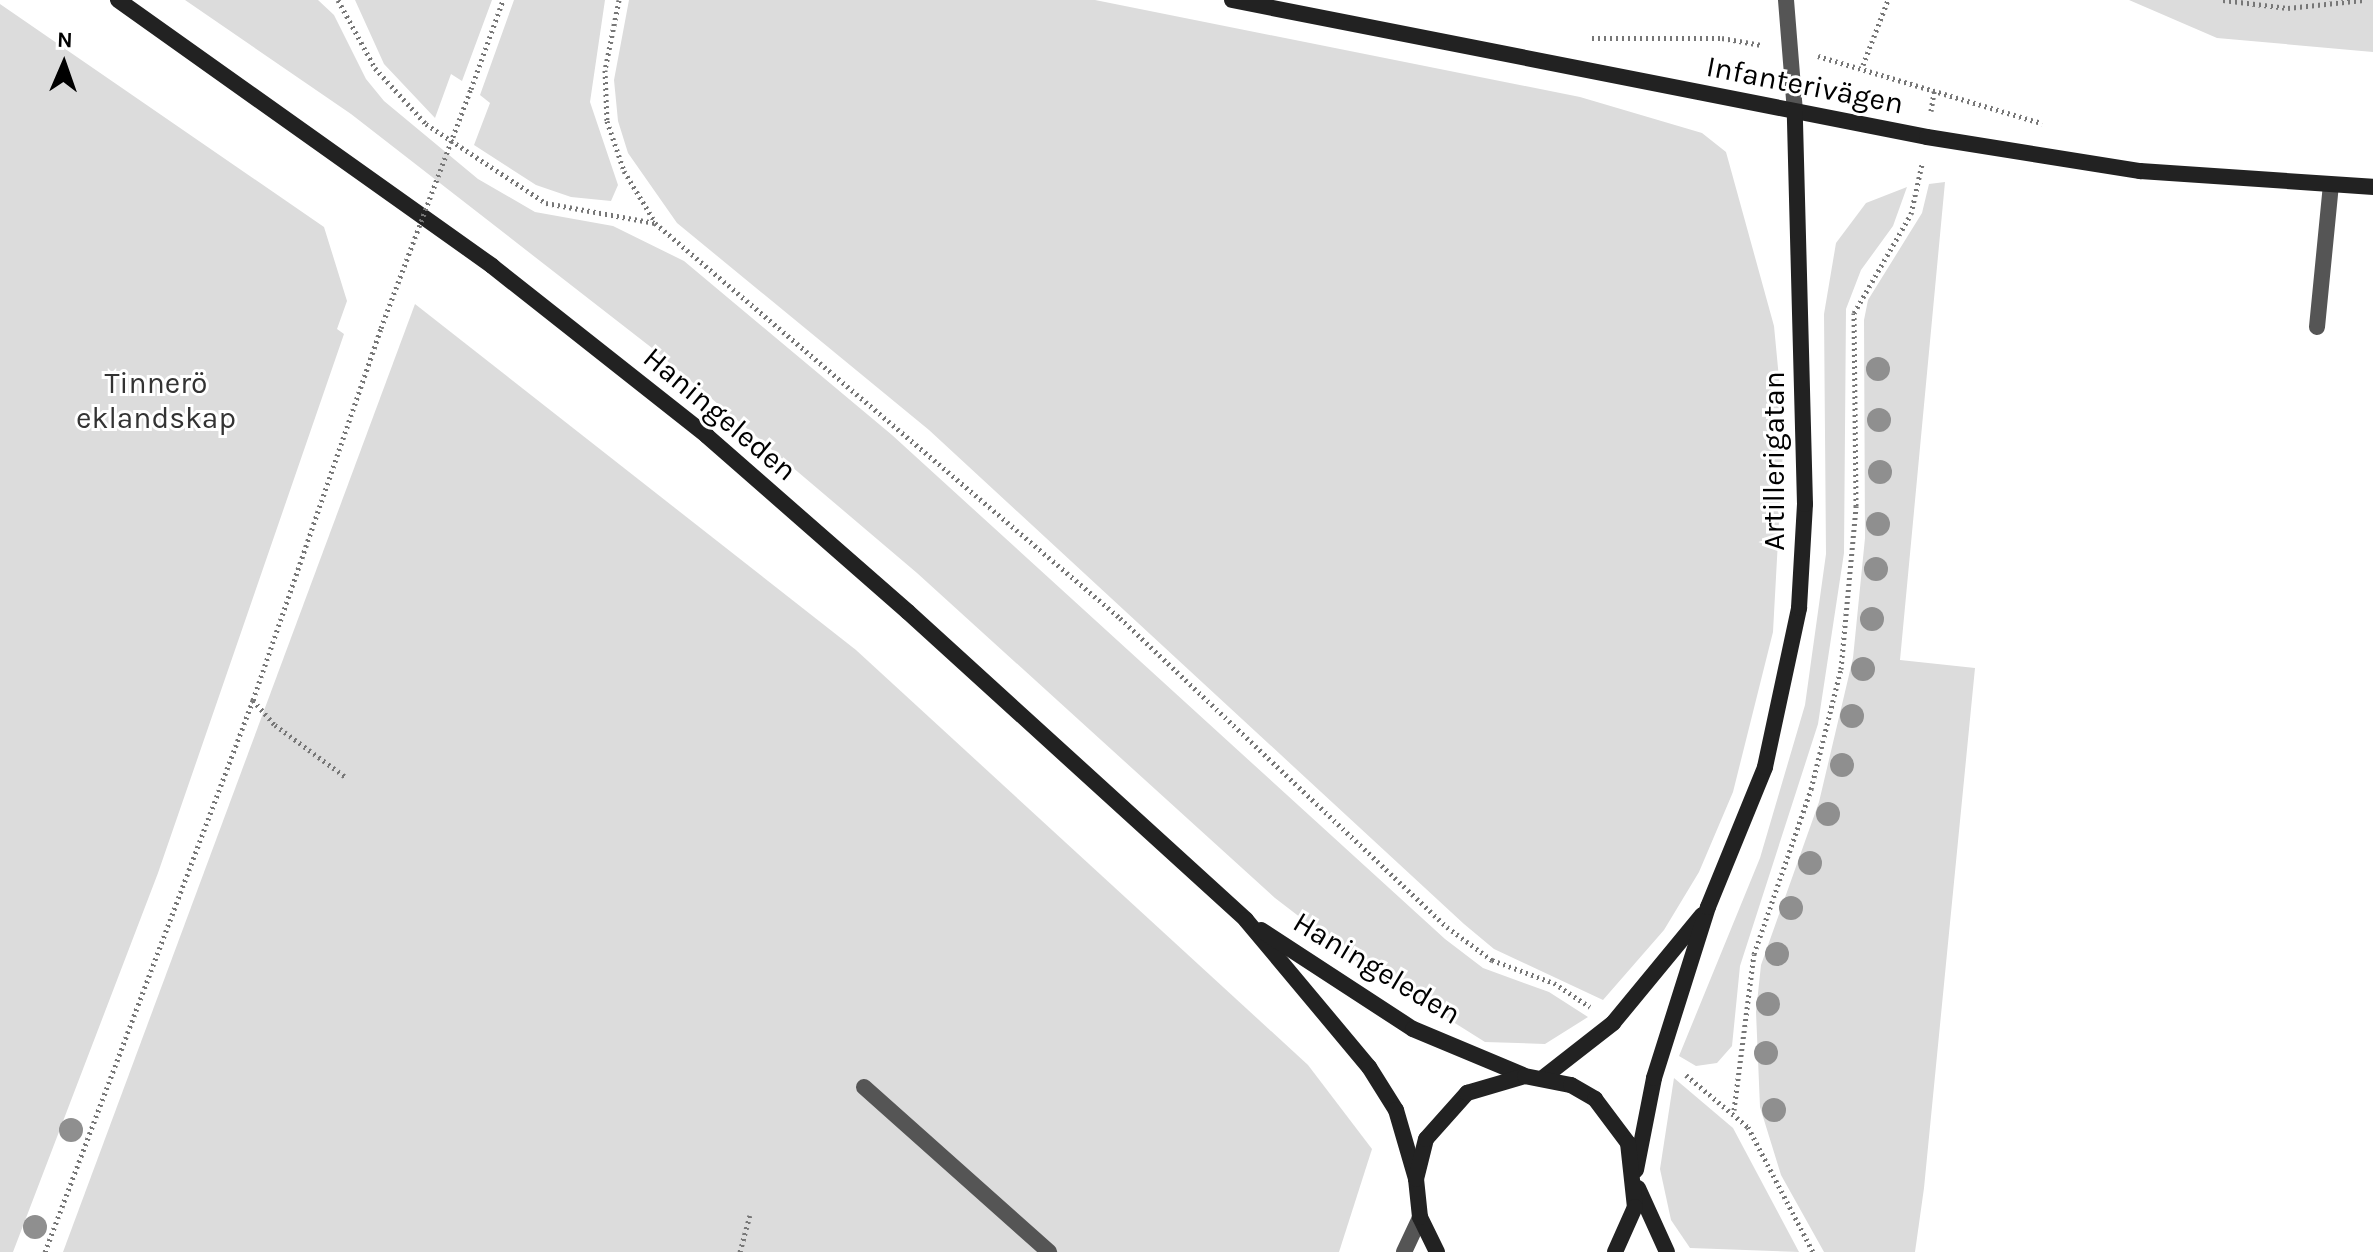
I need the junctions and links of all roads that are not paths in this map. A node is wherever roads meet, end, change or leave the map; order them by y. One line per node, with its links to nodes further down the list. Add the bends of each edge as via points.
1 (118, 0): 9 (main road, Haningeleden, via 367,172 707,436)
2 (1232, 0): 4 (main road, Infanterivägen)
3 (1786, 0): 4 (street, Artillerigatan)
4 (1795, 112): 5 (main road, Infanterivägen, via 2140,171); 8 (main road, Artillerigatan, via 1805,504 1799,608 1765,767)
5 (2331, 185): 6 (main road, Infanterivägen); 7 (street)
6 (2373, 187)
7 (2317, 327)
8 (1708, 907): 11 (main road, Artillerigatan, via 1613,1023); 13 (main road, Artillerigatan, via 1661,1057)
9 (1246, 920): 10 (main road, Haningeleden, via 1413,1029); 14 (main road, Haningeleden, via 1369,1067 1396,1110)
10 (1525, 1076): 11 (main road); 14 (main road, via 1485,1083 1450,1106 1426,1139)
11 (1544, 1077): 13 (main road, via 1571,1085 1614,1119)
12 (864, 1087): 16 (street)
13 (1637, 1178): 19 (main road, Artillerigatan, via 1630,1227); 20 (main road)
14 (1416, 1179): 15 (main road)
15 (1420, 1217): 17 (street); 18 (main road)
16 (1049, 1252)
17 (1404, 1252)
18 (1437, 1252)
19 (1615, 1252)
20 (1667, 1252)

